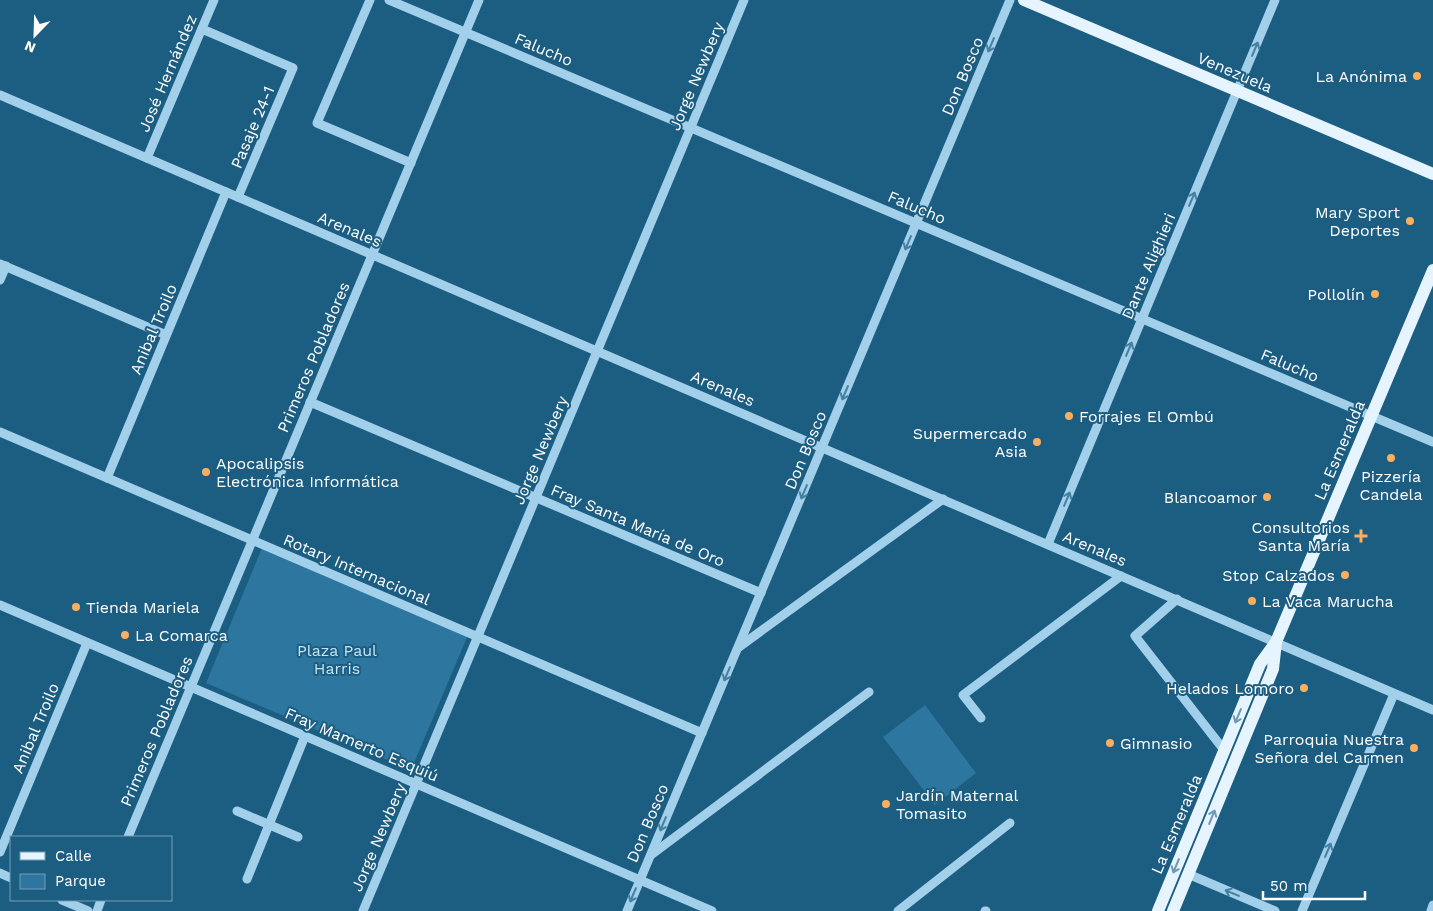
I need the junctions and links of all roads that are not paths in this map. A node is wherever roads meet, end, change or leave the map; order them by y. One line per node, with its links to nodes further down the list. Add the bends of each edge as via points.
1 (214, 0): 9 (street, José Hernández)
2 (370, 0): 15 (street, via 317,123)
3 (389, 0): 10 (street, Falucho)
4 (479, 0): 10 (street, Primeros Pobladores)
5 (744, 0): 13 (street, Jorge Newbery)
6 (1010, 0): 19 (street, Don Bosco, one-way to 19)
7 (1024, 0): 11 (main road, Venezuela)
8 (1276, 0): 11 (street, Dante Alighieri, one-way to 8)
9 (202, 29): 14 (street, José Hernández); 18 (street, Pasaje 24-1, via 293,68)
10 (465, 32): 13 (street, Falucho); 15 (street, Primeros Pobladores)
11 (1238, 91): 16 (main road, Venezuela); 24 (street, Dante Alighieri, one-way to 11)
12 (0, 95): 14 (street, Arenales)
13 (690, 128): 19 (street, Falucho); 26 (street, Jorge Newbery)
14 (147, 158): 17 (street, Arenales)
15 (410, 163): 20 (street, Primeros Pobladores)
16 (1433, 174)
17 (226, 192): 18 (street, Arenales); 25 (street, Anibal Troilo)
18 (238, 197): 20 (street, Arenales)
19 (916, 224): 24 (street, Falucho); 31 (street, Don Bosco, one-way to 31)
20 (372, 254): 26 (street, Arenales); 27 (street, Primeros Pobladores)
21 (3, 265): 23 (street); 25 (street)
22 (1433, 270): 28 (main road, La Esmeralda)
23 (0, 280)
24 (1142, 319): 28 (street, Falucho); 36 (street, Dante Alighieri, one-way to 24)
25 (166, 335): 32 (street, Anibal Troilo)
26 (597, 351): 31 (street, Arenales); 33 (street, Jorge Newbery)
27 (310, 402): 33 (street, Fray Santa María de Oro); 35 (street, Primeros Pobladores)
28 (1371, 416): 30 (street, Falucho); 43 (main road, La Esmeralda)
29 (0, 432): 32 (street, Rotary Internacional)
30 (1433, 442)
31 (823, 448): 34 (street, Arenales); 38 (street, Don Bosco, one-way to 38)
32 (106, 478): 35 (street, Rotary Internacional)
33 (536, 498): 38 (street, Fray Santa María de Oro); 41 (street, Jorge Newbery)
34 (943, 499): 36 (street, Arenales); 44 (street)
35 (252, 540): 41 (street, Rotary Internacional); 45 (street, Primeros Pobladores)
36 (1048, 544): 37 (street, Arenales)
37 (1121, 576): 39 (street, Arenales); 49 (street, via 963,695)
38 (761, 593): 44 (street, Don Bosco)
39 (1177, 600): 43 (street, Arenales); 52 (street, via 1135,636)
40 (0, 605): 42 (street, Fray Mamerto Esquiú)
41 (478, 637): 50 (street, Rotary Internacional); 53 (street, Jorge Newbery)
42 (87, 642): 45 (street, Fray Mamerto Esquiú); 59 (street, Anibal Troilo)
43 (1276, 642): 47 (street, Arenales); 52 (main road, La Esmeralda, one-way to 52, via 1260,664); 61 (main road, La Esmeralda, one-way to 43, via 1273,669)
44 (738, 647): 50 (street, Don Bosco, one-way to 50)
45 (191, 687): 51 (street, Fray Mamerto Esquiú); 57 (street, Primeros Pobladores)
46 (869, 692): 60 (street)
47 (1394, 694): 48 (street, Arenales); 74 (street, one-way to 47)
48 (1433, 710)
49 (982, 718)
50 (702, 733): 60 (street, Don Bosco, one-way to 60)
51 (305, 736): 53 (street, Fray Mamerto Esquiú); 56 (street)
52 (1224, 750): 71 (main road, La Esmeralda, one-way to 71)
53 (417, 784): 63 (street, Fray Mamerto Esquiú); 67 (street, Jorge Newbery)
54 (237, 811): 56 (street)
55 (1010, 823): 70 (street)
56 (268, 825): 58 (street); 62 (street)
57 (128, 836)
58 (298, 837)
59 (0, 852)
60 (650, 856): 63 (street, Don Bosco)
61 (1188, 874): 72 (main road, La Esmeralda); 73 (street, one-way to 61)
62 (246, 879)
63 (640, 880): 68 (street, Don Bosco, one-way to 68); 69 (street, Fray Mamerto Esquiú)
64 (64, 901): 66 (street)
65 (1433, 905): 75 (street)
66 (88, 911)
67 (364, 911)
68 (627, 911)
69 (712, 911)
70 (898, 911)
71 (1158, 911)
72 (1173, 911)
73 (1275, 911)
74 (1302, 911)
75 (1431, 911)

